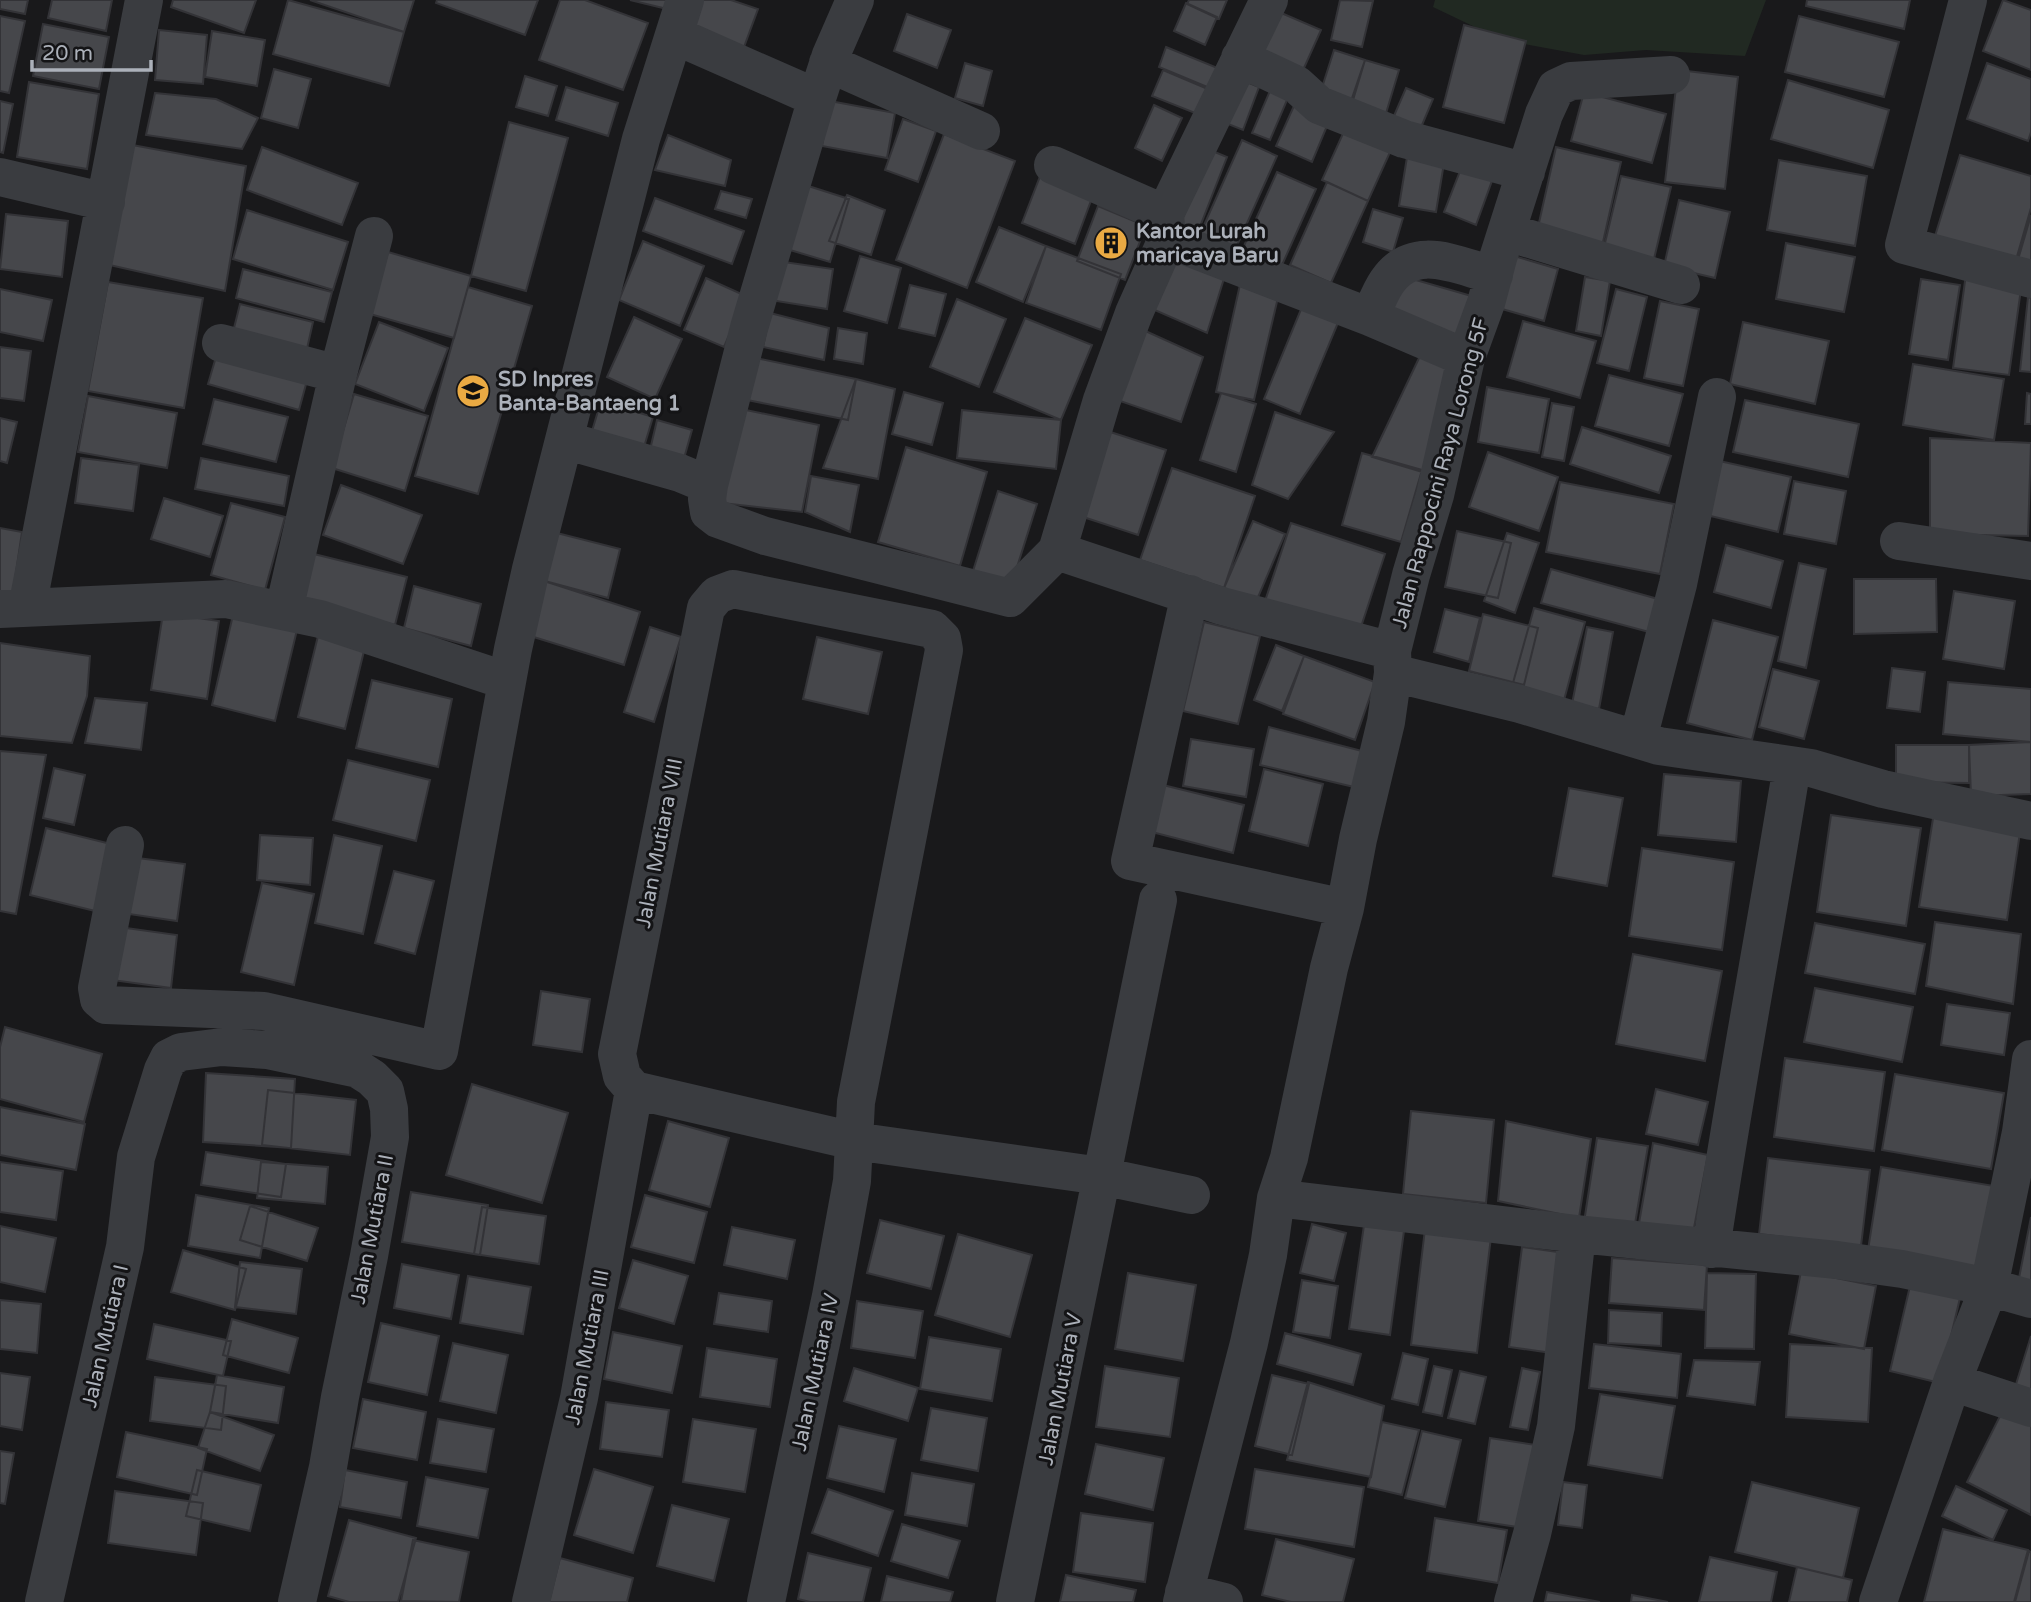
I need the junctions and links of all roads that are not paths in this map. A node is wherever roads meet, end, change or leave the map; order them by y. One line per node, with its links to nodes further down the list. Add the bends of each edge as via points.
1 (144, 0): 13 (street)
2 (855, 0): 8 (street)
3 (1269, 0): 6 (street)
4 (1968, 0): 18 (street, via 1904,245)
5 (679, 18): 8 (street); 25 (street, via 641,139)
6 (1240, 58): 11 (street, via 1297,85 1319,105 1404,139); 14 (street)
7 (1671, 75): 11 (street, Jalan Rappocini Raya Lorong 5F, via 1571,81 1556,88)
8 (823, 81): 9 (street); 26 (street, via 749,328)
9 (981, 131)
10 (1053, 165): 14 (street)
11 (1526, 172): 15 (street, Jalan Rappocini Raya Lorong 5F)
12 (0, 177): 13 (street)
13 (106, 202): 32 (street)
14 (1166, 227): 20 (street); 28 (street, via 1102,400)
15 (1507, 232): 17 (street, Jalan Rappocini Raya Lorong 5F); 19 (street)
16 (374, 236): 23 (street)
17 (1494, 275): 20 (street, via 1430,258 1413,260 1386,282); 22 (street, Jalan Rappocini Raya Lorong 5F)
18 (2031, 279)
19 (1681, 285)
20 (1370, 317): 22 (street)
21 (221, 344): 23 (street)
22 (1466, 358): 34 (street, Jalan Rappocini Raya Lorong 5F)
23 (338, 374): 33 (street)
24 (1717, 397): 36 (street, via 1678,584)
25 (564, 440): 26 (street); 35 (street)
26 (709, 485): 28 (street, via 709,512 718,519 765,536 1010,598)
27 (1899, 541): 29 (street)
28 (1057, 551): 30 (street)
29 (2031, 561)
30 (1190, 594): 34 (street); 41 (street, via 1130,861)
31 (717, 595): 44 (street, Jalan Mutiara VIII, via 706,608 617,1054 622,1076); 45 (street, Jalan Mutiara IV, via 733,589 932,629 942,639 944,650 856,1102)
32 (14, 609): 33 (street, via 226,599)
33 (284, 610): 35 (street)
34 (1393, 662): 36 (street); 41 (street, Jalan Rappocini Raya Lorong 5F, via 1386,722)
35 (507, 681): 39 (street, via 439,1051 264,1011 106,1005 97,988)
36 (1638, 739): 37 (street)
37 (1792, 765): 38 (street); 50 (street)
38 (2031, 821)
39 (125, 845)
40 (1158, 900): 46 (street, Jalan Mutiara V)
41 (1345, 908): 48 (street, Jalan Rappocini Raya Lorong 5F)
42 (2031, 1059): 51 (street)
43 (163, 1070): 56 (street, Jalan Mutiara I, via 136,1157 125,1247); 57 (street, Jalan Mutiara II, via 169,1058 181,1052 267,1050 358,1069 384,1091 389,1109 390,1136 369,1256)
44 (634, 1090): 45 (street); 58 (street, Jalan Mutiara III, via 579,1398)
45 (854, 1141): 46 (street); 59 (street, Jalan Mutiara IV, via 852,1181 831,1296)
46 (1101, 1176): 47 (street); 60 (street, Jalan Mutiara V)
47 (1191, 1195)
48 (1276, 1198): 49 (street); 55 (street, Jalan Rappocini Raya Lorong 5F, via 1249,1343)
49 (1577, 1234): 50 (street); 62 (street, via 1556,1426)
50 (1711, 1248): 51 (street, via 1902,1269)
51 (1989, 1286): 52 (street); 53 (street)
52 (2031, 1298)
53 (1952, 1382): 54 (street); 63 (street)
54 (2031, 1408)
55 (1183, 1597): 61 (street)
56 (44, 1602)
57 (297, 1602)
58 (531, 1602)
59 (766, 1602)
60 (1015, 1602)
61 (1224, 1602)
62 (1513, 1602)
63 (1878, 1602)

